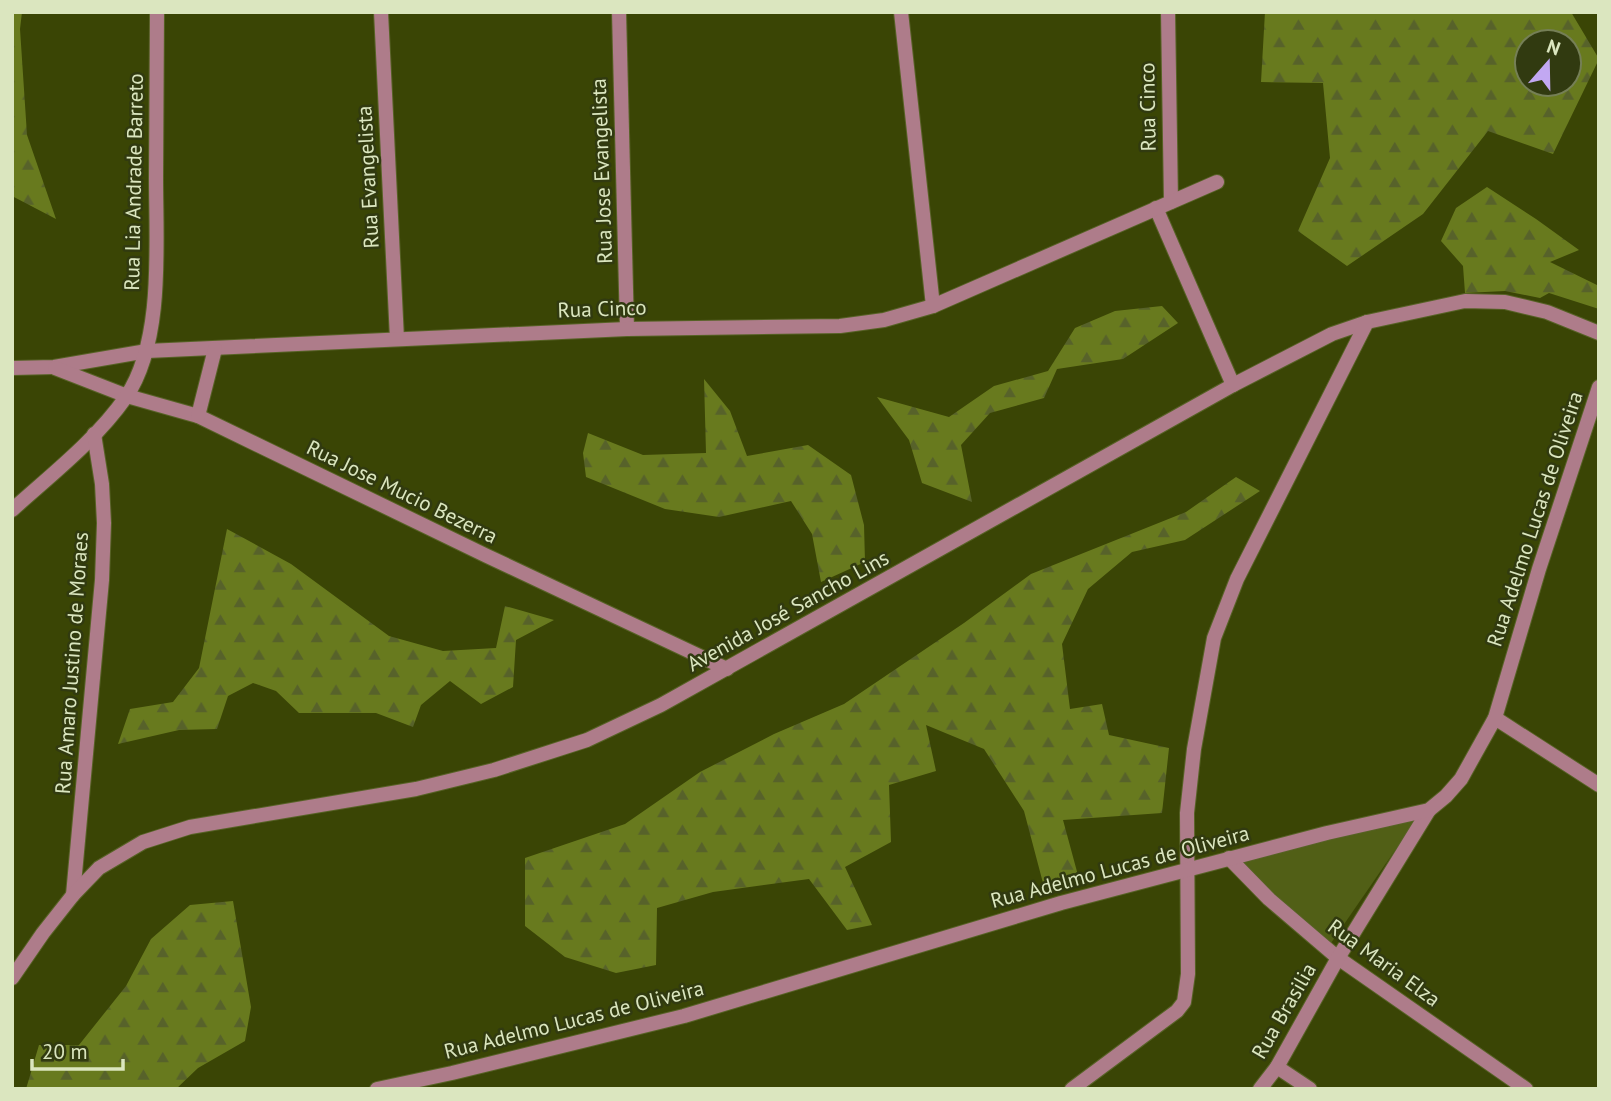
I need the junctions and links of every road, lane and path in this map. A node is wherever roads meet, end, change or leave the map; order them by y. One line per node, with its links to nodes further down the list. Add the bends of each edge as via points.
1 (157, 12): 15 (street, Rua Lia Andrade Barreto, via 156,255)
2 (381, 12): 13 (street, Rua Evangelista)
3 (619, 12): 11 (street, Rua Jose Evangelista)
4 (901, 12): 9 (street)
5 (1168, 12): 7 (street, Rua Cinco)
6 (1217, 182): 7 (street, Rua Cinco)
7 (1171, 202): 8 (street, Rua Cinco)
8 (1156, 208): 9 (street, Rua Cinco); 18 (street)
9 (933, 306): 11 (street, Rua Cinco, via 840,326)
10 (1367, 322): 12 (street, Avenida José Sancho Lins, via 1465,301 1505,302 1547,312); 18 (street, Avenida José Sancho Lins, via 1332,334); 29 (street, via 1237,579 1214,638 1187,813)
11 (627, 328): 13 (street, Rua Cinco)
12 (1599, 333)
13 (397, 339): 14 (street, Rua Cinco)
14 (215, 349): 15 (street, Rua Cinco); 21 (street)
15 (147, 351): 16 (street, Rua Cinco); 20 (street, Rua Lia Andrade Barreto)
16 (54, 367): 17 (street, Rua Cinco); 20 (street, Rua Jose Mucio Bezerra)
17 (12, 368)
18 (1233, 385): 24 (street, Avenida José Sancho Lins)
19 (1599, 387): 25 (street, Rua Adelmo Lucas de Oliveira)
20 (127, 396): 21 (street, Rua Jose Mucio Bezerra); 22 (street, Rua Lia Andrade Barreto)
21 (198, 416): 24 (street, Rua Jose Mucio Bezerra)
22 (94, 434): 23 (street, Rua Lia Andrade Barreto); 30 (street, Rua Amaro Justino de Moraes, via 102,484 102,580)
23 (12, 510)
24 (727, 669): 30 (street, Avenida José Sancho Lins, via 587,740 494,770 416,789 190,827 143,842 99,868)
25 (1495, 718): 26 (street); 27 (street, Rua Adelmo Lucas de Oliveira, via 1461,779)
26 (1599, 785)
27 (1429, 810): 28 (street, Rua Adelmo Lucas de Oliveira); 31 (street, Rua Brasilia)
28 (1229, 858): 29 (street, Rua Adelmo Lucas de Oliveira); 31 (street, Rua Maria Elza)
29 (1189, 868): 34 (street, Rua Adelmo Lucas de Oliveira, via 684,1016); 35 (street, via 1184,1002)
30 (73, 895): 32 (street, Avenida José Sancho Lins)
31 (1338, 958): 33 (street, Rua Brasilia); 38 (street, Rua Maria Elza)
32 (12, 978)
33 (1277, 1067): 36 (street, Rua Brasilia); 37 (street)
34 (377, 1089)
35 (1072, 1089)
36 (1260, 1089)
37 (1310, 1089)
38 (1526, 1089)

